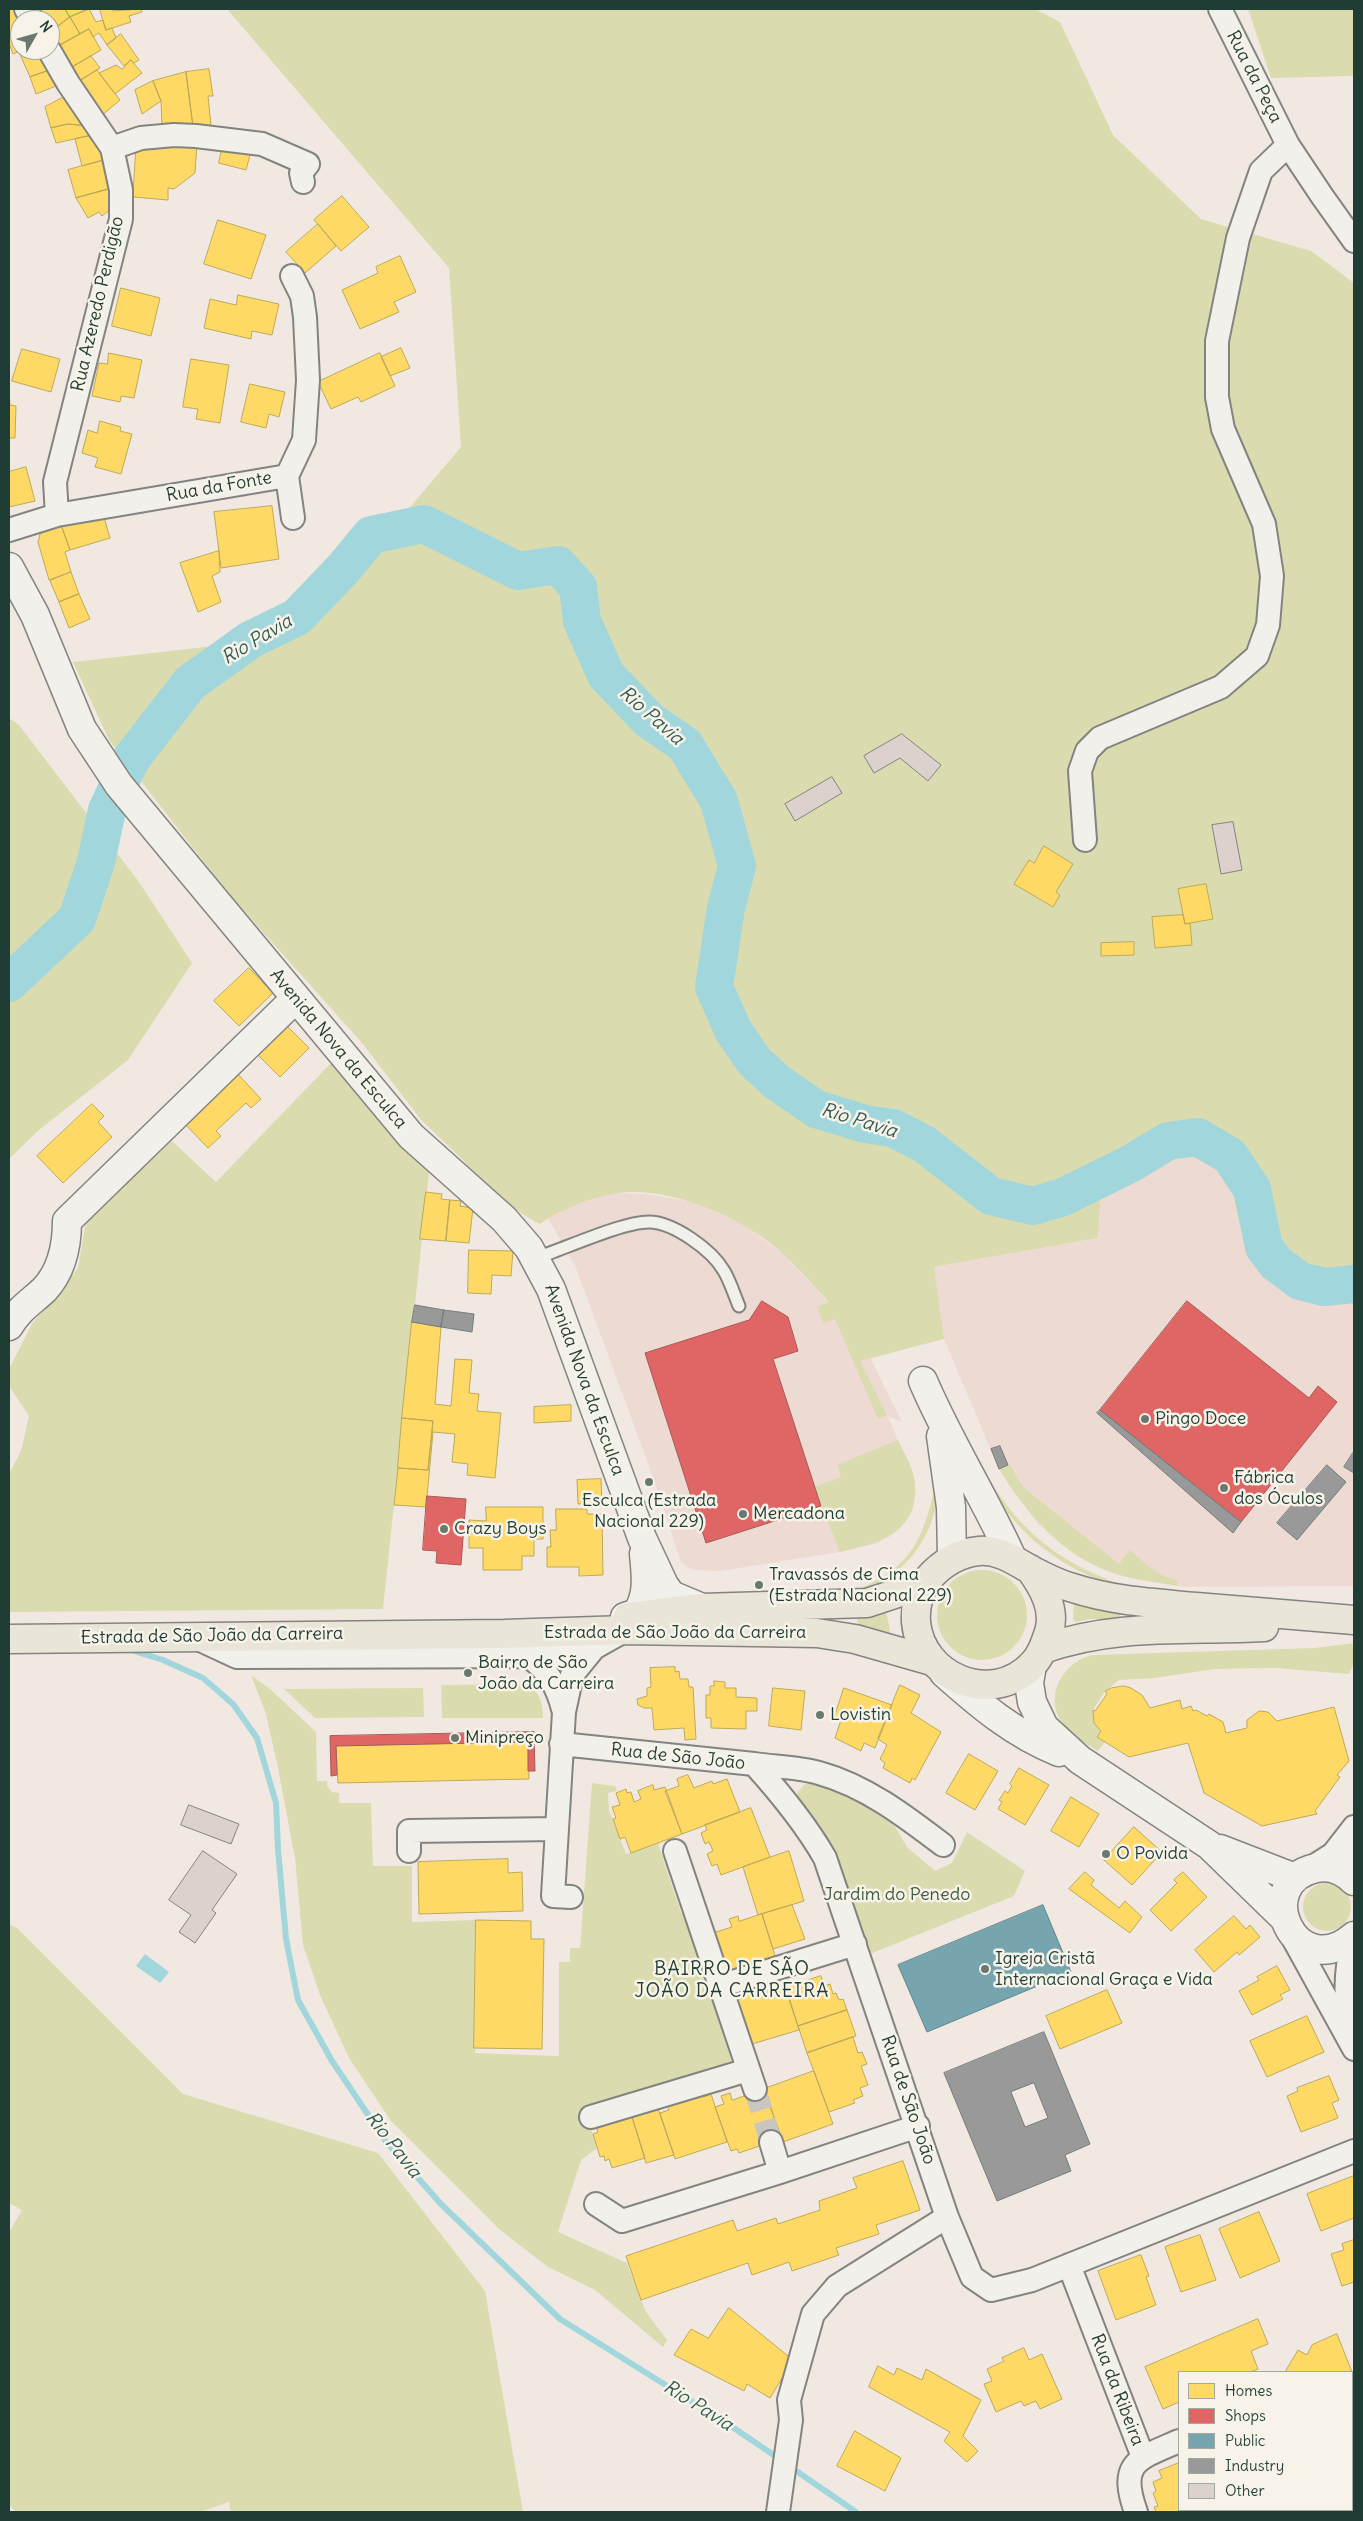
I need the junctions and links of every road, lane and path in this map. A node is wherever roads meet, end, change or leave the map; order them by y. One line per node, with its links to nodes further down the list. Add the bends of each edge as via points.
1 (1220, 9): 3 (street, Rua da Peça)
2 (55, 60): 4 (street, Rua Azeredo Perdigão)
3 (1288, 145): 6 (street, Rua da Peça); 13 (street, via 1260,171 1238,238 1217,342 1217,397 1223,429 1264,524 1272,576 1268,625 1257,656 1221,687 1100,738 1087,751 1080,771)
4 (112, 148): 5 (street, via 141,138 174,135 262,144 308,164 301,173); 9 (street, Rua Azeredo Perdigão, via 121,190 121,219 55,482)
5 (303, 182)
6 (1354, 241)
7 (292, 276): 8 (street, Rua da Fonte, via 302,296 306,317 308,380 304,440)
8 (287, 476): 9 (street, Rua da Fonte); 10 (street)
9 (57, 515): 11 (street, Rua da Fonte)
10 (293, 518)
11 (9, 530)
12 (9, 567): 14 (street, Avenida Nova da Esculca, via 35,616 82,729 122,788)
13 (1085, 840)
14 (296, 998): 15 (street, Avenida Nova da Esculca, via 411,1136 504,1219); 17 (street, via 67,1221 60,1268 44,1289 16,1313)
15 (536, 1258): 16 (lane, via 624,1227 650,1222 676,1229 698,1244 724,1270); 20 (street, Avenida Nova da Esculca, via 551,1289)
16 (739, 1306)
17 (9, 1326)
18 (923, 1381): 19 (street)
19 (939, 1419): 21 (street, via 951,1508); 22 (street)
20 (642, 1538): 24 (street, Avenida Nova da Esculca, via 671,1595); 26 (street, Avenida Nova da Esculca, via 646,1588 642,1605)
21 (952, 1558): 22 (main road, via 982,1550 997,1552); 23 (main road, via 936,1569)
22 (1021, 1564): 25 (main road, via 1065,1586 1113,1599); 31 (main road, via 1043,1587 1050,1607 1050,1628)
23 (925, 1584): 24 (main road, Estrada de São João da Carreira, via 867,1603); 32 (main road, via 918,1599 916,1615 920,1640)
24 (702, 1608): 26 (main road, Estrada de São João da Carreira)
25 (1354, 1621): 31 (main road, via 1229,1629 1116,1631 1070,1640)
26 (625, 1624): 27 (main road, Estrada de São João da Carreira, via 494,1626 415,1634); 29 (street); 32 (main road, Estrada de São João da Carreira, via 816,1633 855,1639)
27 (194, 1637): 28 (main road, Estrada de São João da Carreira); 30 (street, via 237,1657)
28 (9, 1639)
29 (594, 1648): 30 (street, via 569,1656); 33 (street, via 572,1675)
30 (528, 1656): 33 (street, via 552,1678)
31 (1037, 1657): 32 (main road, via 1016,1677 998,1684 963,1682); 35 (street, via 1029,1683 1032,1702 1044,1727)
32 (938, 1667): 35 (street, via 990,1714 1042,1745)
33 (564, 1712): 34 (street)
34 (561, 1744): 36 (street, Rua de São João); 38 (street)
35 (1080, 1760): 40 (street)
36 (754, 1764): 39 (street, via 819,1773 862,1789); 48 (street, Rua de São João, via 804,1823 825,1858)
37 (1354, 1827): 44 (street, via 1333,1854)
38 (557, 1829): 41 (street, via 408,1831); 45 (street, via 553,1896)
39 (943, 1844)
40 (1209, 1845): 44 (street); 46 (street)
41 (409, 1851)
42 (675, 1852): 49 (street)
43 (1353, 1869): 44 (street, via 1330,1867)
44 (1301, 1874): 46 (street, via 1287,1889 1283,1903)
45 (571, 1897)
46 (1286, 1924): 47 (street, via 1308,1946 1321,1950 1345,1944); 51 (street)
47 (1354, 1936): 50 (street, via 1346,1978 1346,1998)
48 (855, 1944): 49 (street); 53 (street, Rua de São João)
49 (720, 1986): 52 (street, via 752,2079)
50 (1354, 2038)
51 (1354, 2049)
52 (591, 2118)
53 (918, 2126): 56 (street); 58 (street, Rua de São João)
54 (772, 2142): 56 (street)
55 (1354, 2151): 59 (street, Rua de São João)
56 (780, 2172): 57 (street, via 622,2222)
57 (596, 2204)
58 (947, 2217): 59 (street, Rua de São João, via 972,2277 991,2290 1032,2280); 62 (street, via 837,2286 813,2314 789,2400 788,2452)
59 (1069, 2265): 61 (street, Rua da Ribeira)
60 (1178, 2441): 61 (street)
61 (1143, 2457): 63 (street, Rua da Ribeira, via 1134,2465 1129,2477 1129,2491)
62 (778, 2512)
63 (1136, 2512)

